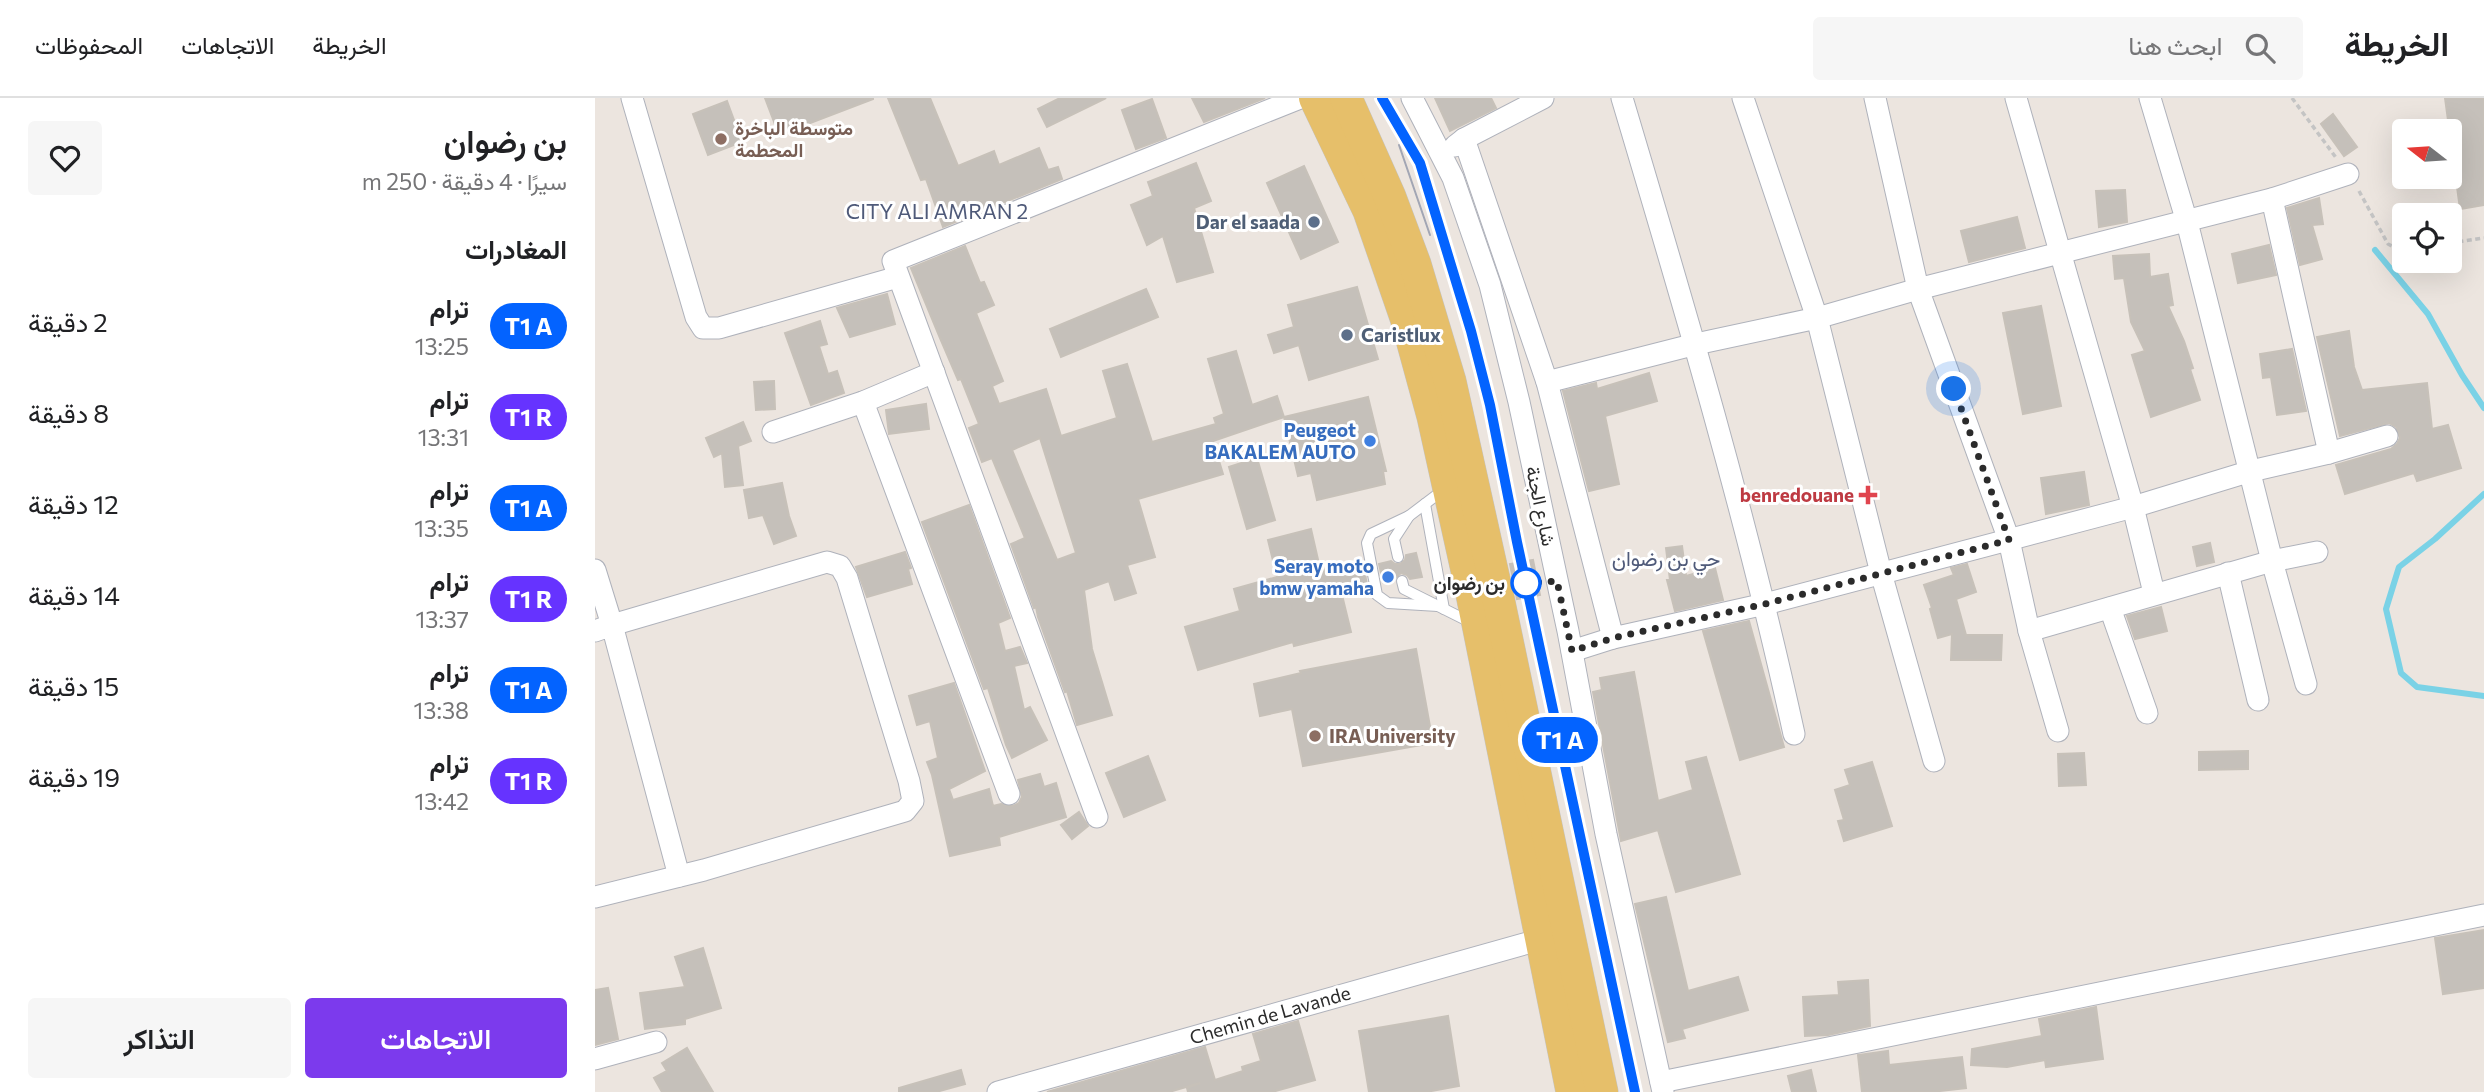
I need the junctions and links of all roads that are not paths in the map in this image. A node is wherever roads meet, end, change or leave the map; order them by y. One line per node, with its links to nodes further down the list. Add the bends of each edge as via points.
1 (632, 98): 18 (street, via 703,328 719,328)
2 (1300, 98): 18 (street, via 893,261)
3 (1315, 98): 29 (main road, via 1369,211 1409,330 1433,417)
4 (1346, 98): 66 (main road, via 1415,264 1450,381)
5 (1412, 98): 13 (street, شارع الجنة)
6 (1542, 98): 12 (street)
7 (1622, 98): 21 (street)
8 (1743, 98): 20 (street)
9 (1875, 98): 19 (street)
10 (2016, 98): 17 (street)
11 (2150, 98): 16 (street)
12 (1464, 139): 13 (street); 23 (street)
13 (1442, 157): 48 (street, شارع الجنة, via 1490,285)
14 (2348, 174): 15 (street)
15 (2272, 199): 16 (street); 27 (street)
16 (2187, 222): 17 (street); 28 (street)
17 (2059, 254): 19 (street); 30 (street)
18 (898, 277): 22 (street)
19 (1917, 289): 20 (street); 32 (street)
20 (1817, 318): 21 (street); 37 (street)
21 (1696, 344): 23 (street); 41 (street)
22 (933, 372): 24 (street); 56 (street)
23 (1547, 382): 47 (street)
24 (863, 402): 25 (street); 55 (street)
25 (773, 432)
26 (2387, 436): 27 (street)
27 (2329, 453): 28 (street)
28 (2251, 471): 30 (street); 35 (street)
29 (1437, 495): 31 (lane); 42 (lane); 44 (main road)
30 (2133, 507): 32 (street); 40 (street)
31 (1409, 516): 34 (lane, via 1394,539); 42 (lane, via 1371,534 1367,543 1377,595 1388,603)
32 (2009, 540): 37 (street); 46 (street)
33 (2317, 552): 35 (street)
34 (1398, 557)
35 (2272, 561): 38 (street); 49 (street)
36 (595, 570): 45 (street)
37 (1881, 573): 41 (street); 54 (street)
38 (2228, 573): 40 (street); 50 (street)
39 (1402, 581): 42 (lane, via 1403,589)
40 (2154, 593): 43 (street)
41 (1765, 604): 47 (street); 53 (street)
42 (1441, 608): 44 (lane)
43 (2110, 608): 46 (street); 51 (street)
44 (1478, 626): 60 (main road)
45 (603, 628): 57 (street); 57 (street, via 827,562 840,566 847,578 913,802 905,811)
46 (2029, 631): 52 (street)
47 (1613, 638): 48 (street)
48 (1572, 651): 63 (street, شارع الجنة, via 1606,834)
49 (2306, 684)
50 (2258, 700)
51 (2147, 713)
52 (2057, 731)
53 (1794, 734)
54 (1934, 761)
55 (1009, 794)
56 (1097, 817)
57 (679, 876): 58 (street)
58 (595, 897)
59 (2484, 915): 63 (street)
60 (1542, 939): 64 (street, Chemin de Lavande); 65 (main road)
61 (656, 1042): 62 (street)
62 (595, 1059)
63 (1662, 1087)
64 (998, 1092)
65 (1572, 1092)
66 (1602, 1092)

